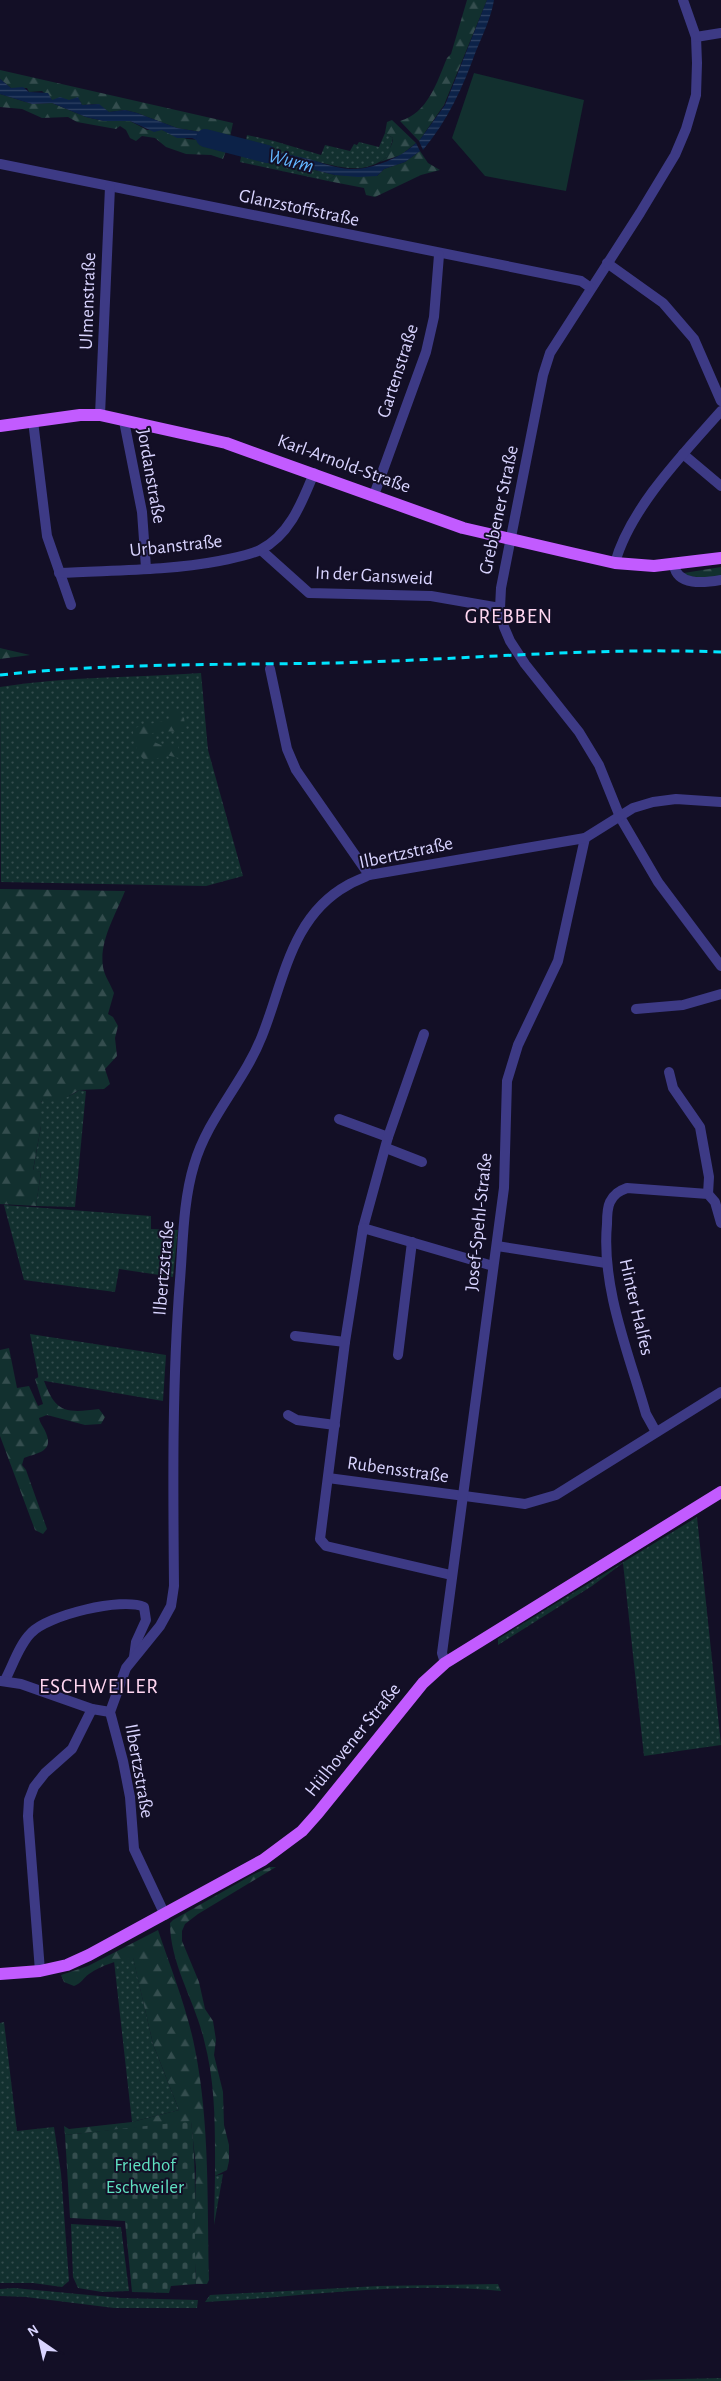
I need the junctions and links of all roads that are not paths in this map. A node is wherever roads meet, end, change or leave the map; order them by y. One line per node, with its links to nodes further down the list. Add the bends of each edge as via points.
1 (683, 0): 3 (street, Grebbener Straße)
2 (721, 33): 3 (street)
3 (696, 37): 7 (street, Grebbener Straße, via 696,95 686,129 675,155)
4 (0, 164): 5 (street, Glanzstoffstraße)
5 (110, 187): 6 (street, Glanzstoffstraße); 11 (street, Ulmenstraße)
6 (439, 254): 8 (street, Glanzstoffstraße, via 581,282); 18 (street, Gartenstraße, via 434,317 426,352)
7 (607, 263): 8 (street, Grebbener Straße); 9 (street, via 663,303 694,339)
8 (591, 288): 19 (street, Grebbener Straße, via 550,353)
9 (721, 401)
10 (721, 411): 15 (street)
11 (100, 415): 12 (main road, Karl-Arnold-Straße); 13 (main road, Karl-Arnold-Straße)
12 (33, 421): 14 (main road, Karl-Arnold-Straße); 25 (street, via 47,536)
13 (124, 421): 16 (main road, Karl-Arnold-Straße, via 226,443); 24 (street, Jordanstraße, via 142,512)
14 (0, 426)
15 (683, 454): 17 (street); 22 (street, via 640,510 621,542)
16 (314, 473): 18 (main road, Karl-Arnold-Straße); 20 (street, Urbanstraße, via 297,514 285,530)
17 (721, 486)
18 (374, 495): 19 (main road, Karl-Arnold-Straße, via 464,528)
19 (512, 539): 22 (main road, Karl-Arnold-Straße); 28 (street, Grebbener Straße)
20 (261, 550): 24 (street, Urbanstraße, via 191,566); 28 (street, In der Gansweid, via 309,593 432,596)
21 (721, 558): 23 (main road, Karl-Arnold-Straße)
22 (615, 563): 23 (main road, Karl-Arnold-Straße)
23 (674, 565): 26 (street, via 679,578 703,582)
24 (146, 568): 25 (street, Urbanstraße)
25 (59, 573): 27 (street)
26 (721, 580)
27 (71, 605)
28 (500, 608): 31 (street, Grebbener Straße, via 510,641 579,732 599,765)
29 (270, 669): 33 (street, via 287,749 296,770)
30 (721, 802): 31 (street, via 676,799 653,802 633,808)
31 (620, 817): 32 (street); 34 (street, Grebbener Straße, via 658,882)
32 (585, 838): 33 (street, Ilbertzstraße); 47 (street, Josef-Spehl-Straße, via 558,961 518,1045 507,1080 504,1188)
33 (369, 875): 61 (street, Ilbertzstraße, via 328,899 302,928 258,1044 212,1121 193,1167 187,1200 174,1364 174,1586 171,1606 160,1626)
34 (721, 966)
35 (721, 994): 36 (street, via 684,1005)
36 (636, 1009)
37 (424, 1034): 40 (street)
38 (669, 1072): 43 (street, via 673,1088 700,1127)
39 (339, 1119): 40 (street)
40 (388, 1137): 41 (street)
41 (386, 1148): 42 (street); 45 (street)
42 (422, 1162)
43 (708, 1194): 44 (street, via 715,1202); 48 (street, Hinter Halfes, via 627,1188 616,1193 609,1203)
44 (721, 1223)
45 (363, 1228): 46 (street); 51 (street)
46 (412, 1242): 49 (street); 52 (street)
47 (497, 1246): 48 (street); 49 (street, Josef-Spehl-Straße)
48 (606, 1263): 56 (street, Hinter Halfes, via 610,1289 646,1414)
49 (494, 1266): 59 (street, Josef-Spehl-Straße)
50 (295, 1336): 51 (street)
51 (345, 1342): 55 (street)
52 (398, 1355)
53 (721, 1392): 56 (street)
54 (288, 1415): 55 (street, via 297,1420)
55 (335, 1425): 57 (street)
56 (656, 1432): 59 (street, via 556,1495 539,1502 525,1504)
57 (328, 1478): 59 (street, Rubensstraße); 60 (street, via 320,1539 326,1546)
58 (721, 1492): 62 (main road, Hülhovener Straße)
59 (463, 1496): 60 (street, Josef-Spehl-Straße)
60 (452, 1575): 62 (street, Josef-Spehl-Straße, via 442,1653)
61 (134, 1658): 63 (street, via 136,1642 146,1620 144,1607 136,1604 107,1606 59,1617 38,1626 21,1647); 65 (street, Ilbertzstraße, via 118,1686)
62 (445, 1662): 66 (main road, Hülhovener Straße, via 423,1683 302,1831 263,1860)
63 (3, 1681): 64 (street)
64 (92, 1710): 65 (street); 67 (street, via 72,1749 45,1773 29,1800)
65 (110, 1712): 66 (street, Ilbertzstraße, via 127,1779 134,1849)
66 (164, 1915): 67 (main road, Hülhovener Straße, via 74,1961)
67 (40, 1970): 68 (main road, Hülhovener Straße)
68 (0, 1974)

